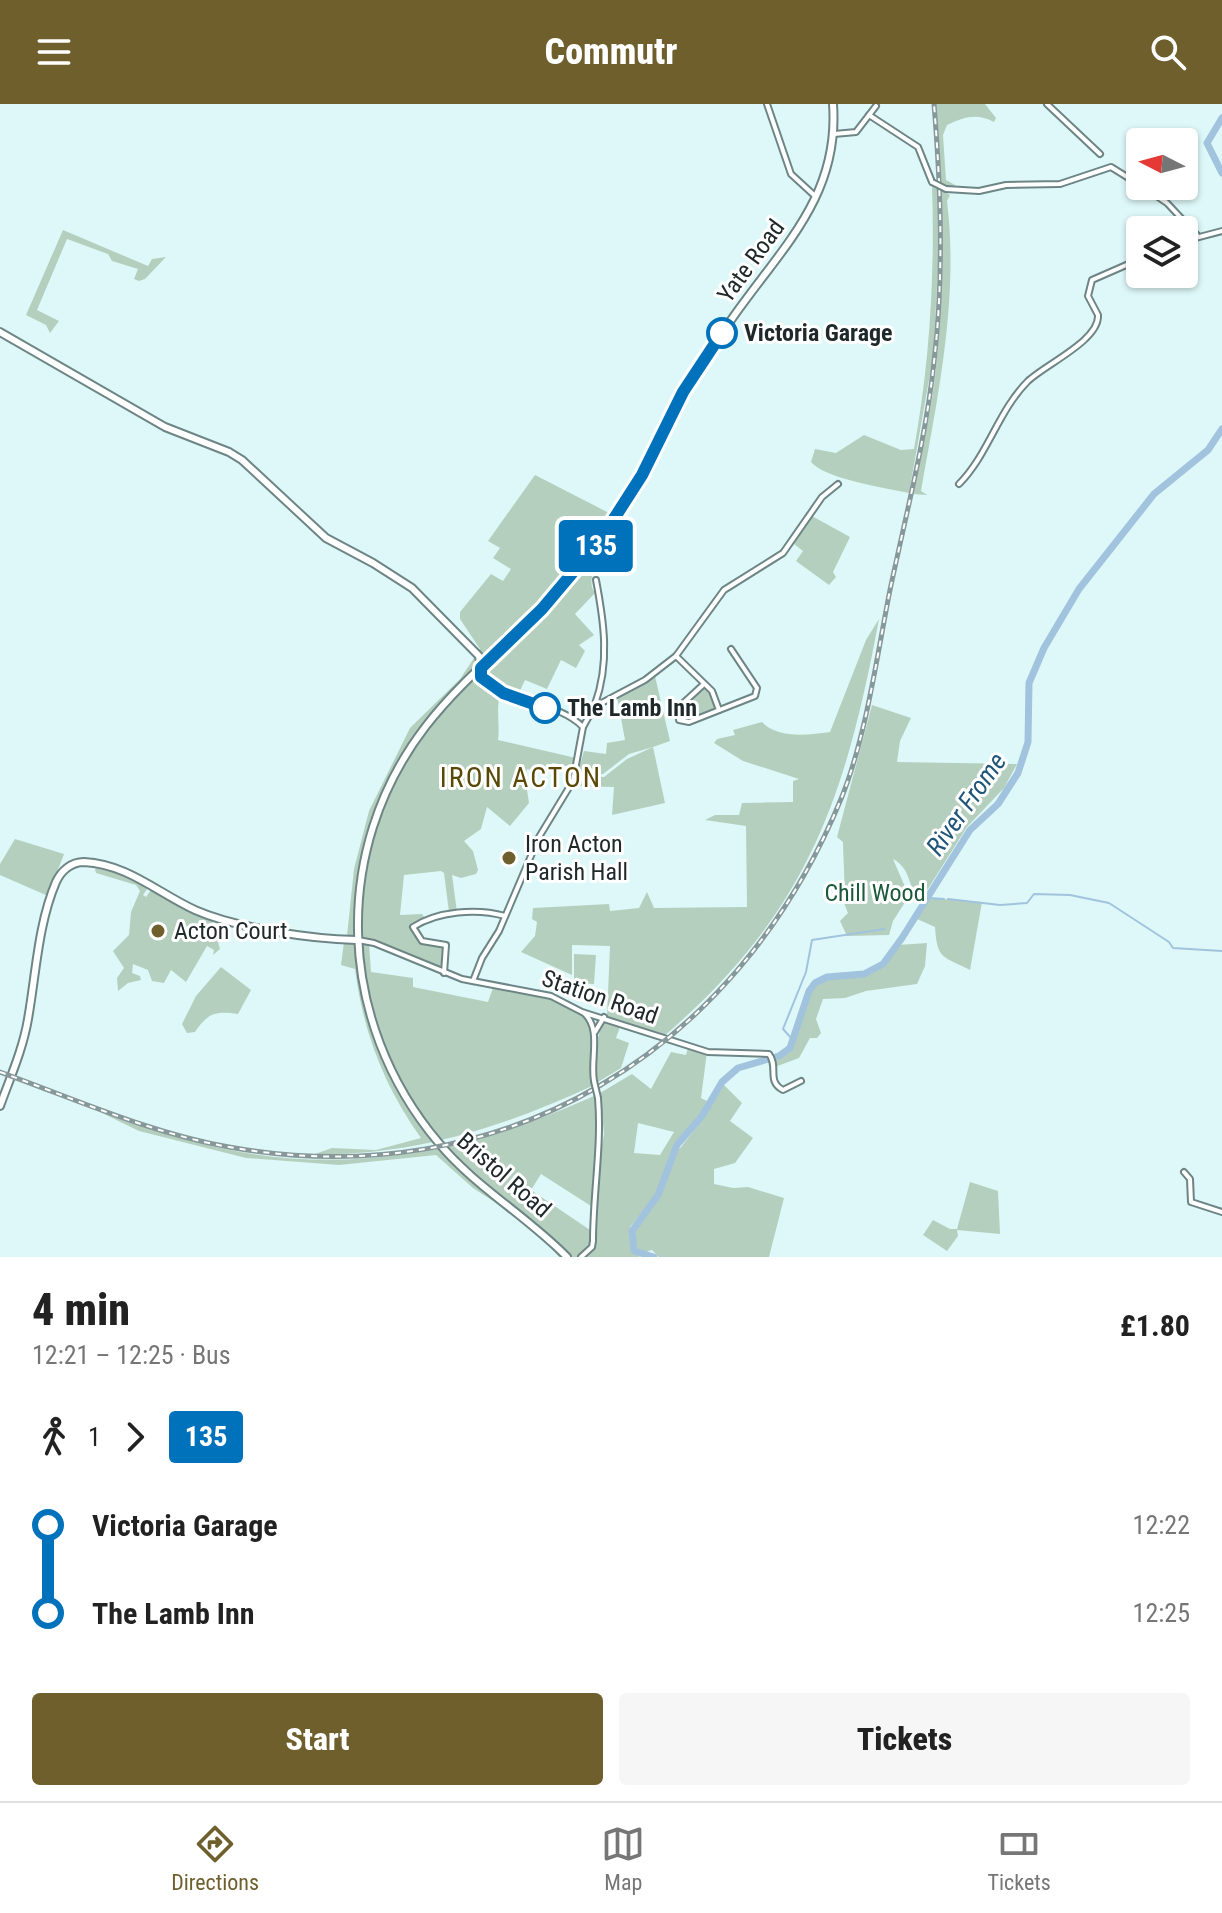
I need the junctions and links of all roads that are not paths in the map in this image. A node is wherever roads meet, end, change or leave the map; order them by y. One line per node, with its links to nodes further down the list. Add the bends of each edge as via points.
1 (767, 104): 9 (street, via 791,174)
2 (833, 104): 6 (main road, Yate Road)
3 (1047, 104): 7 (street)
4 (876, 106): 5 (street)
5 (869, 115): 6 (street, via 856,132); 8 (street, bridge, via 918,147 932,182 946,189 1060,184 1111,167)
6 (834, 134): 9 (main road, Yate Road)
7 (1100, 154)
8 (1126, 176)
9 (817, 198): 23 (main road, Yate Road, via 683,392 642,475 601,539 542,609)
10 (1163, 200): 11 (street)
11 (1179, 216)
12 (1222, 231): 13 (street)
13 (1198, 235)
14 (1126, 265): 17 (street, via 1092,280 1088,296 1098,315 1095,331 1028,381)
15 (0, 332): 23 (main road, via 165,427 242,460 326,538 412,588 479,656)
16 (838, 484): 19 (street, via 822,497 791,544 724,590)
17 (959, 484)
18 (596, 580): 25 (street, via 606,631)
19 (698, 627): 20 (street); 22 (street)
20 (703, 631)
21 (733, 650): 28 (street, via 757,688 755,696)
22 (676, 656): 24 (street); 26 (street, via 645,680)
23 (481, 668): 30 (street, via 481,677 503,693); 33 (main road, Yate Road, via 429,723 391,780 365,851)
24 (704, 684): 28 (street); 28 (street, via 679,707 679,720 689,722)
25 (600, 690): 26 (street); 27 (street)
26 (607, 698): 27 (street)
27 (594, 707): 29 (street)
28 (719, 710)
29 (588, 716): 30 (street); 31 (street)
30 (578, 722): 31 (street)
31 (583, 727): 32 (street, via 573,781 539,837)
32 (506, 916): 34 (street, via 486,911 440,916 413,927 422,941 446,945); 35 (street)
33 (356, 940): 34 (street, Station Road); 40 (main road, via 220,918 134,875 75,863 61,874 53,893 24,1036); 43 (main road, Bristol Road, via 374,1031 408,1101 454,1159)
34 (444, 973): 35 (street, Station Road)
35 (473, 981): 36 (street, Station Road, via 551,996)
36 (582, 1012): 37 (street, Station Road); 38 (street)
37 (604, 1017): 38 (street); 39 (street, Station Road, via 708,1052 773,1059 772,1079 783,1090)
38 (594, 1033): 44 (street, bridge, via 601,1136 593,1241)
39 (801, 1081)
40 (0, 1106)
41 (1184, 1172): 42 (street, via 1190,1179 1191,1202)
42 (1222, 1212)
43 (567, 1257)
44 (581, 1257)

